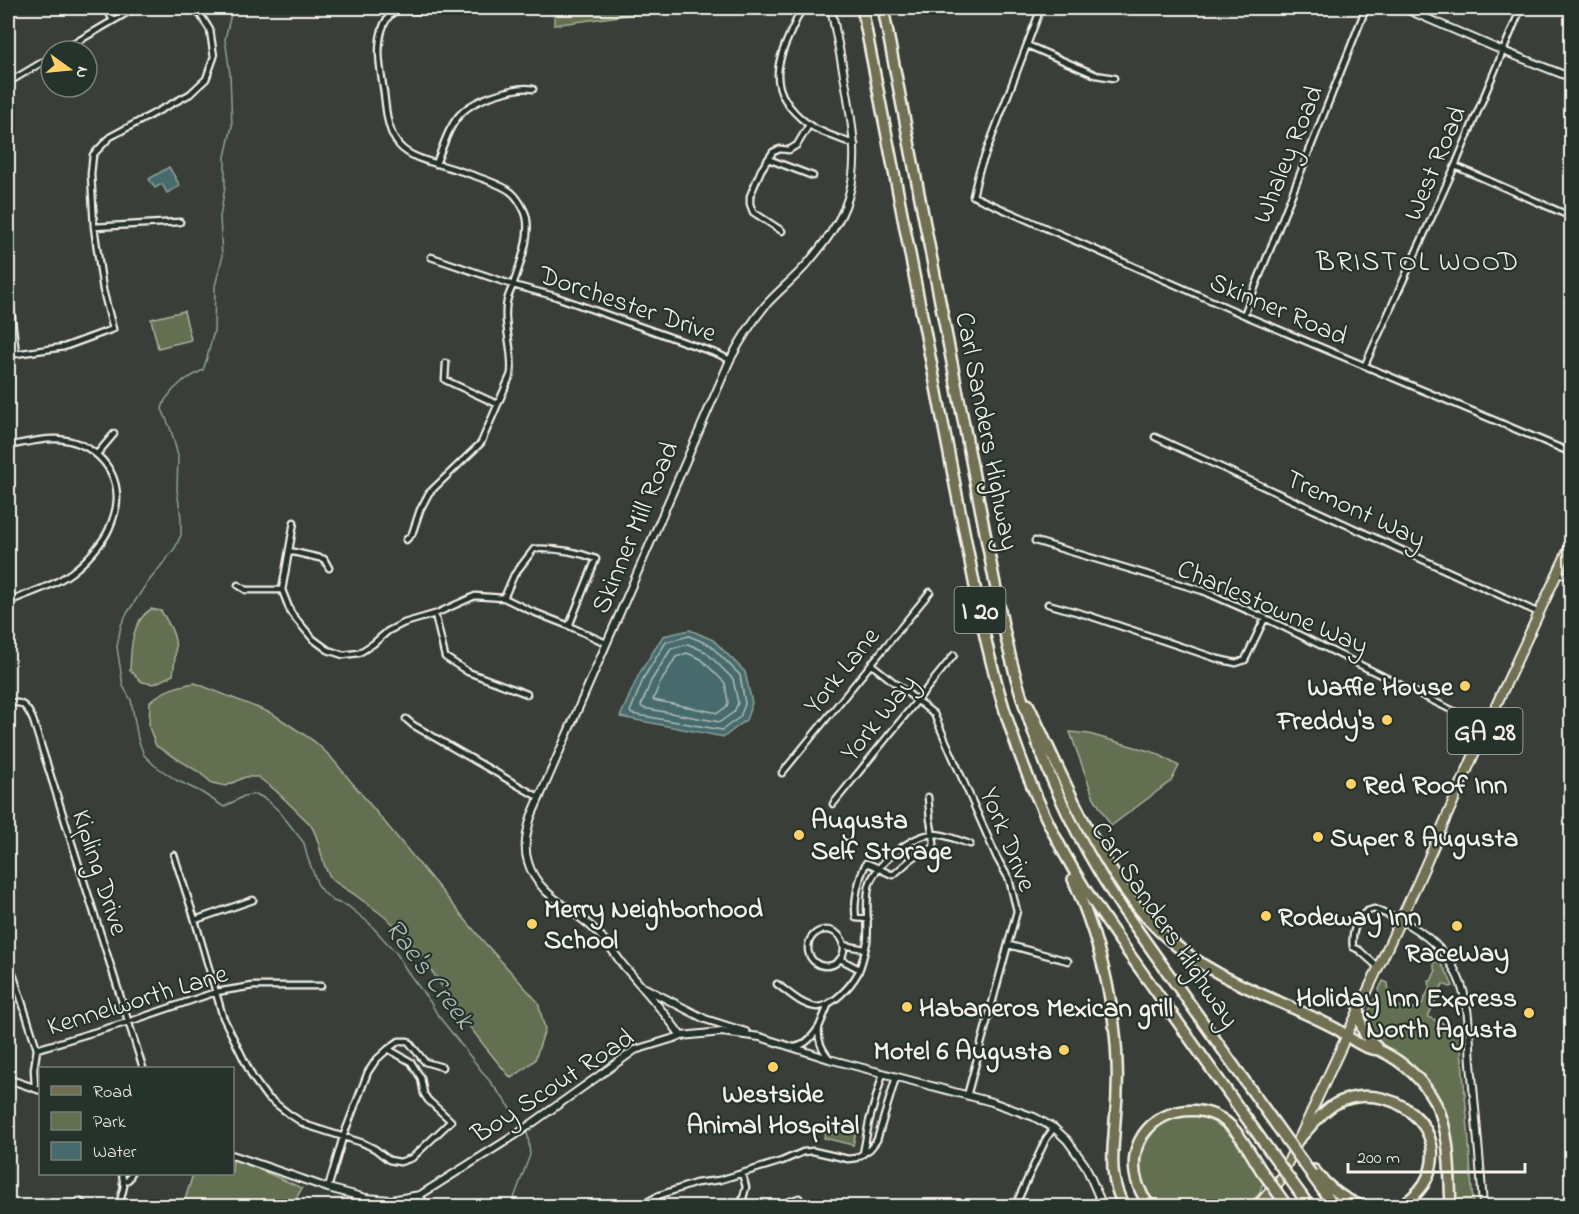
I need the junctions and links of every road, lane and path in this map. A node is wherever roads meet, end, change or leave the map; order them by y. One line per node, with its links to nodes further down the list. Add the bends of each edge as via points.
1 (106, 8): 13 (street)
2 (135, 8): 13 (street)
3 (196, 8): 30 (street, via 210,30 214,57 206,79 190,94 110,137 93,155)
4 (802, 8): 22 (street, via 783,50 778,87 783,100)
5 (831, 8): 23 (street, Skinner Mill Road)
6 (862, 8): 79 (highway, Carl Sanders Highway / I 20, via 989,655 1016,746)
7 (883, 8): 68 (highway, Carl Sanders Highway / I 20)
8 (1041, 8): 15 (street)
9 (1366, 8): 35 (street, Whaley Road)
10 (1403, 8): 16 (street)
11 (1521, 8): 16 (street, West Road)
12 (421, 11): 25 (street, via 401,9 387,18 378,57 389,127 395,140 411,155)
13 (113, 20): 14 (street)
14 (81, 39)
15 (1027, 45): 18 (street, via 1096,75); 35 (street, Skinner Road, via 973,196)
16 (1503, 51): 19 (street); 26 (street, West Road)
17 (39, 64): 20 (street)
18 (1114, 78)
19 (1572, 78)
20 (8, 84)
21 (533, 89): 25 (street, via 517,88 492,95 464,110 450,127)
22 (809, 125): 23 (street); 24 (street, via 797,145 773,152)
23 (855, 145): 38 (street, Skinner Mill Road, via 852,180 842,214 806,264 765,307)
24 (768, 159): 27 (street); 31 (street, via 750,204 753,212)
25 (436, 164): 34 (street, via 492,182 519,201 528,225 528,239)
26 (1455, 165): 28 (street); 40 (street, West Road)
27 (813, 176)
28 (1572, 217)
29 (180, 222): 30 (street)
30 (94, 227): 36 (street, via 113,329 64,347)
31 (782, 231)
32 (431, 257): 34 (street, Dorchester Drive)
33 (8, 284): 36 (street)
34 (513, 285): 38 (street, Dorchester Drive, via 565,299); 41 (street, via 506,313 511,374)
35 (1244, 315): 40 (street, Skinner Road)
36 (16, 354): 37 (street)
37 (8, 355)
38 (730, 360): 65 (street, Skinner Mill Road)
39 (446, 363): 41 (street, via 445,380)
40 (1365, 365): 45 (street, Skinner Road)
41 (497, 405): 48 (street, via 481,443 429,493)
42 (114, 434): 46 (street)
43 (1155, 437): 61 (street, Tremont Way)
44 (8, 446): 46 (street, via 59,439)
45 (1572, 453)
46 (97, 454): 59 (street, via 113,478 117,498 109,530 77,569 59,581)
47 (294, 522): 51 (street)
48 (406, 540)
49 (1035, 541): 63 (street, Charlestowne Way, via 1203,591)
50 (1572, 543): 53 (main road, GA 28)
51 (289, 551): 52 (street, via 324,559); 56 (street)
52 (329, 568)
53 (1557, 572): 54 (street); 61 (main road, GA 28)
54 (1572, 578)
55 (238, 585): 56 (street, via 246,590)
56 (282, 590): 62 (street, via 291,613 313,639 343,655 359,653 388,630)
57 (930, 592): 67 (street, York Lane)
58 (504, 598): 62 (street, via 475,596); 64 (street); 64 (street, via 514,575 534,549 577,552 596,559)
59 (8, 602)
60 (1048, 604): 63 (street, via 1236,663 1245,660)
61 (1539, 613): 73 (main road, GA 28)
62 (435, 614): 69 (street, via 445,657 468,672)
63 (1265, 618): 73 (street, Charlestowne Way)
64 (569, 626): 65 (street)
65 (606, 643): 76 (street, Skinner Mill Road)
66 (954, 655): 70 (street, York Way)
67 (871, 664): 70 (street, York Drive); 74 (street, York Lane)
68 (1016, 678): 103 (highway, via 1084,824 1150,923 1210,969); 123 (highway, Carl Sanders Highway / I 20, bridge, via 1048,771 1089,856 1124,911)
69 (527, 694)
70 (916, 699): 77 (street, York Way); 88 (street, York Drive, via 934,714 1009,879 1017,911)
71 (8, 702): 101 (street, Kipling Drive, via 24,704 33,720)
72 (406, 719): 76 (street)
73 (1486, 727): 86 (main road, GA 28)
74 (782, 773)
75 (928, 797): 78 (street)
76 (540, 798): 97 (street, Skinner Mill Road, via 525,847 535,877 544,891 590,924)
77 (833, 804)
78 (933, 834): 80 (street); 82 (street, via 901,848); 82 (street, via 933,848 906,862 893,876)
79 (1055, 836): 141 (highway, via 1096,939 1109,1000 1118,1086 1112,1165); 146 (highway, Carl Sanders Highway / I 20, bridge, via 1104,919)
80 (970, 844)
81 (174, 855): 85 (street)
82 (878, 870): 84 (street, via 869,885); 84 (street, via 866,863 860,876 856,918)
83 (253, 900): 85 (street)
84 (868, 919): 89 (street)
85 (195, 920): 98 (street)
86 (1400, 920): 93 (main road, GA 28); 93 (street, via 1374,909 1364,912 1359,920 1353,947); 151 (street, via 1441,948 1463,991)
87 (843, 945): 89 (street); 91 (street); 91 (street, via 838,935 829,930 818,932 808,942 810,957 817,964 831,965)
88 (1009, 945): 92 (street); 117 (street, York Drive)
89 (865, 948): 94 (street)
90 (8, 957): 107 (street)
91 (840, 959): 94 (street)
92 (1068, 961)
93 (1378, 967): 100 (main road, GA 28)
94 (859, 969): 99 (street, via 841,995)
95 (777, 984): 99 (street, via 814,1006)
96 (321, 986): 98 (street, Kennelworth Lane, via 253,986)
97 (645, 988): 104 (street, Skinner Mill Road); 105 (street, via 705,1019)
98 (216, 992): 101 (street, Kennelworth Lane); 119 (street, via 223,1017 266,1096 306,1125)
99 (829, 1003): 102 (street)
100 (1359, 1008): 103 (main road, GA 28); 109 (highway, via 1363,1030)
101 (128, 1022): 107 (street, Kennelworth Lane); 111 (street, Kipling Drive)
102 (819, 1027): 106 (street, via 808,1041); 110 (street, via 822,1048)
103 (1346, 1035): 109 (highway); 120 (main road, GA 28)
104 (681, 1036): 105 (street, Boy Scout Road, via 722,1032); 130 (street, Boy Scout Road, via 634,1050 517,1134)
105 (760, 1037): 106 (street, Boy Scout Road)
106 (792, 1047): 110 (street, Boy Scout Road)
107 (37, 1049): 116 (street, via 34,1069)
108 (387, 1049): 112 (street, via 399,1041 408,1041 425,1062); 119 (street, via 368,1072); 119 (street, via 411,1062 428,1100 451,1121 412,1158 400,1162)
109 (1379, 1050): 150 (highway, via 1406,1067 1437,1105 1449,1157)
110 (829, 1059): 113 (street, Boy Scout Road)
111 (143, 1067)
112 (442, 1067)
113 (883, 1073): 114 (street, Boy Scout Road); 121 (street)
114 (896, 1077): 117 (street, Boy Scout Road); 121 (street, via 877,1140)
115 (8, 1079): 116 (street)
116 (38, 1089)
117 (967, 1096): 118 (street, Boy Scout Road, via 1035,1117)
118 (1054, 1128): 139 (street); 140 (street, Boy Scout Road, via 1080,1157)
119 (343, 1137): 129 (street)
120 (1299, 1139): 127 (main road, GA 28); 149 (highway, via 1326,1110 1354,1097 1376,1096 1405,1106 1426,1131 1431,1163 1421,1188)
121 (863, 1154): 124 (street, via 848,1159 802,1152)
122 (234, 1156): 129 (street, Boy Scout Road)
123 (1313, 1172): 147 (highway, Carl Sanders Highway / I 20); 148 (highway, via 1340,1195)
124 (742, 1173): 136 (street, via 660,1195); 137 (street, via 746,1187)
125 (122, 1175): 128 (street)
126 (130, 1175): 128 (street)
127 (1280, 1180): 143 (highway); 144 (main road, GA 28)
128 (123, 1183): 134 (street)
129 (328, 1188): 130 (street, Boy Scout Road, via 391,1200)
130 (420, 1195): 135 (street)
131 (799, 1198): 138 (street)
132 (79, 1201): 133 (street)
133 (86, 1206)
134 (119, 1206)
135 (425, 1206)
136 (644, 1206)
137 (741, 1206)
138 (776, 1206)
139 (1015, 1206)
140 (1103, 1206)
141 (1124, 1206)
142 (1150, 1206): 145 (highway, bridge, via 1137,1181 1135,1155 1151,1126 1169,1114 1185,1110 1208,1113 1234,1130)
143 (1258, 1206)
144 (1268, 1206)
145 (1287, 1206)
146 (1310, 1206)
147 (1334, 1206)
148 (1362, 1206)
149 (1396, 1206)
150 (1451, 1206)
151 (1483, 1206)

